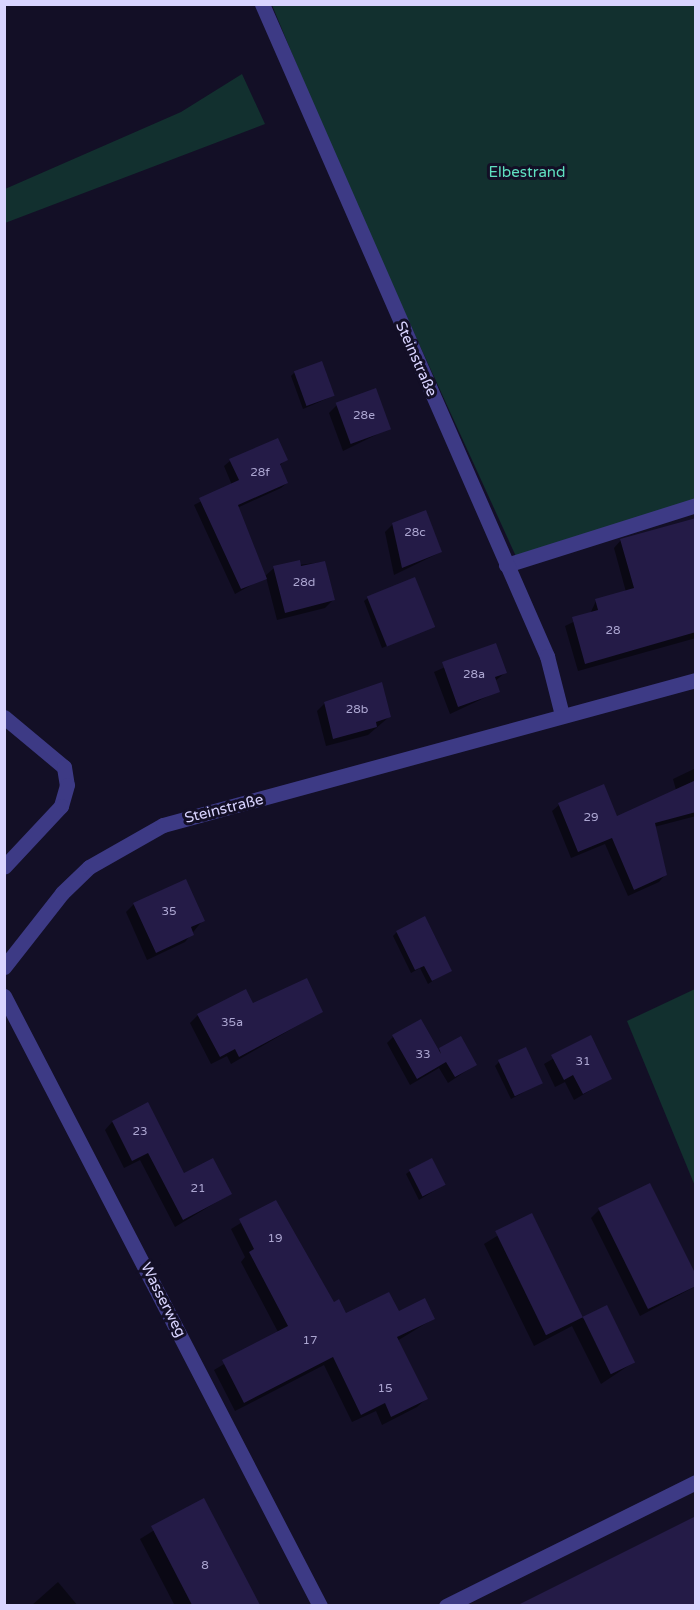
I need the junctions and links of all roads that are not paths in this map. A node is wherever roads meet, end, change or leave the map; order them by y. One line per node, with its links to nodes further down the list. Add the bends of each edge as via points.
1 (262, 4): 3 (street, Steinstraße)
2 (696, 505): 3 (street)
3 (506, 565): 5 (street, Steinstraße, via 547,656)
4 (696, 680): 5 (street, Steinstraße)
5 (562, 715): 8 (street, Steinstraße, via 163,825 89,867 62,893)
6 (4, 717): 7 (street, via 64,767 67,785 61,806)
7 (4, 867)
8 (5, 964)
9 (4, 996): 11 (street, Wasserweg)
10 (696, 1482): 12 (street)
11 (320, 1605)
12 (446, 1605)

